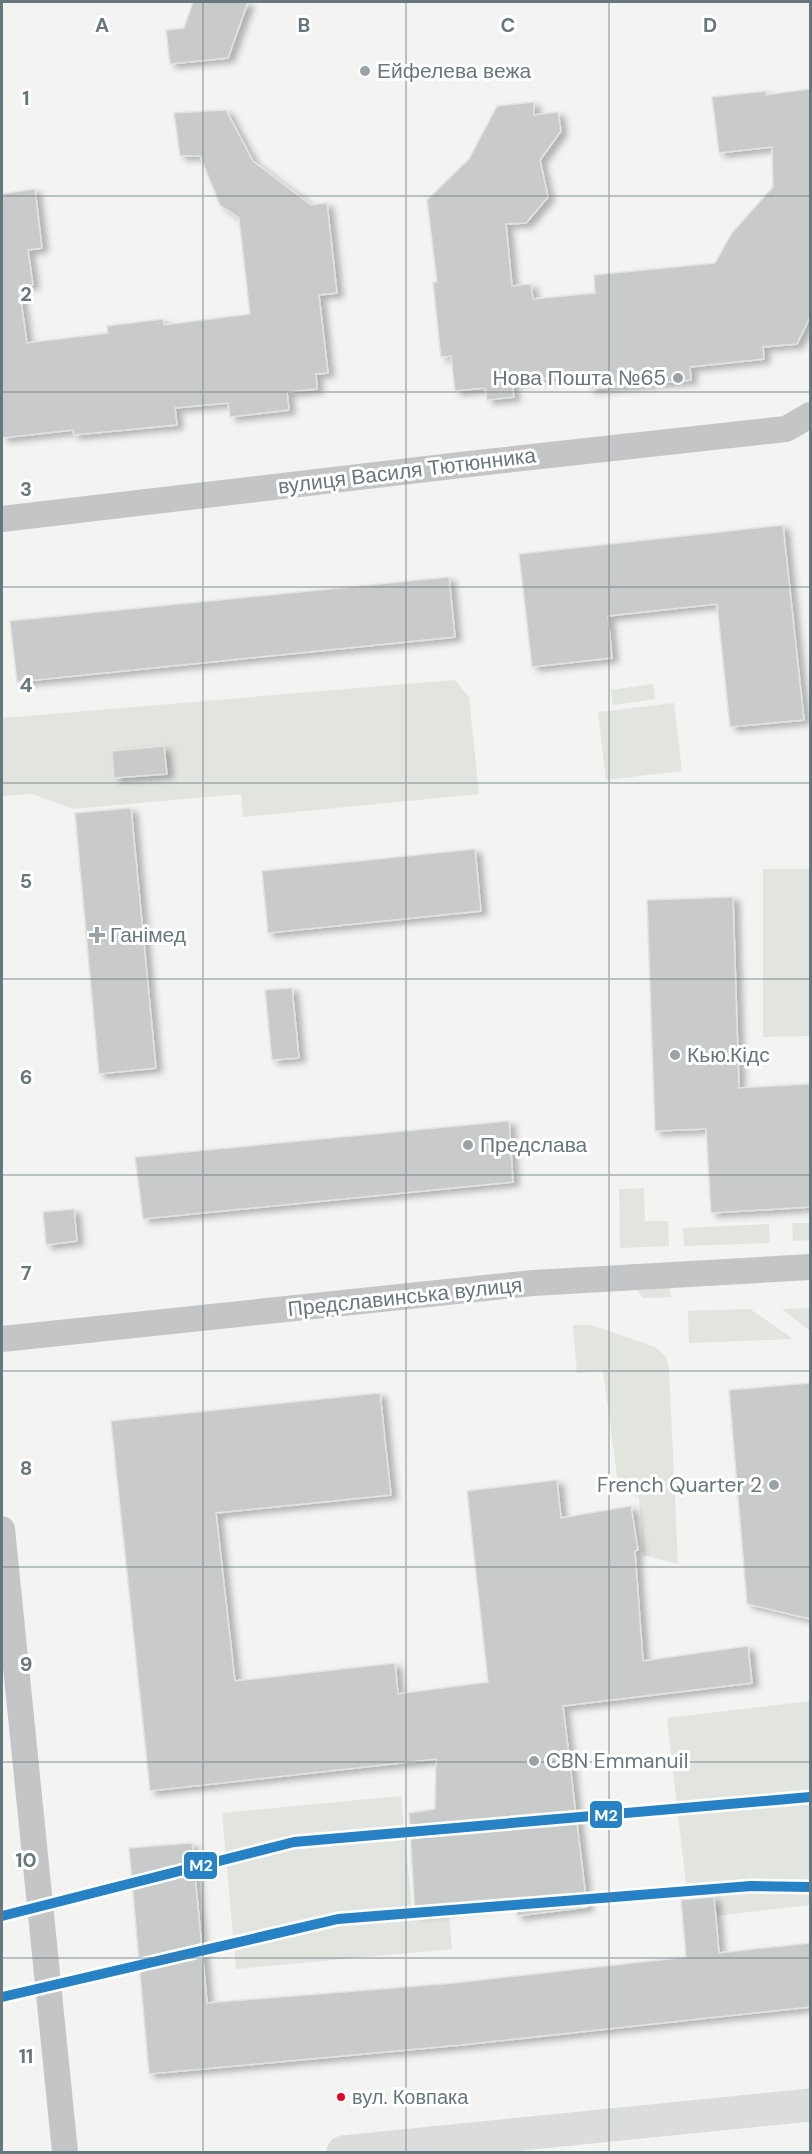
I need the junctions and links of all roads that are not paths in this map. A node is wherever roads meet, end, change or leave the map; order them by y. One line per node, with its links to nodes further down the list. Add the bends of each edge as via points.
1 (810, 415): 2 (street, вулиця Василя Тютюнника, via 786,429)
2 (2, 519)
3 (810, 1267): 4 (street, Предславинська вулиця, via 533,1283)
4 (2, 1339)
5 (2, 1529): 7 (street)
6 (810, 2105): 8 (main road)
7 (64, 2152)
8 (343, 2152)

